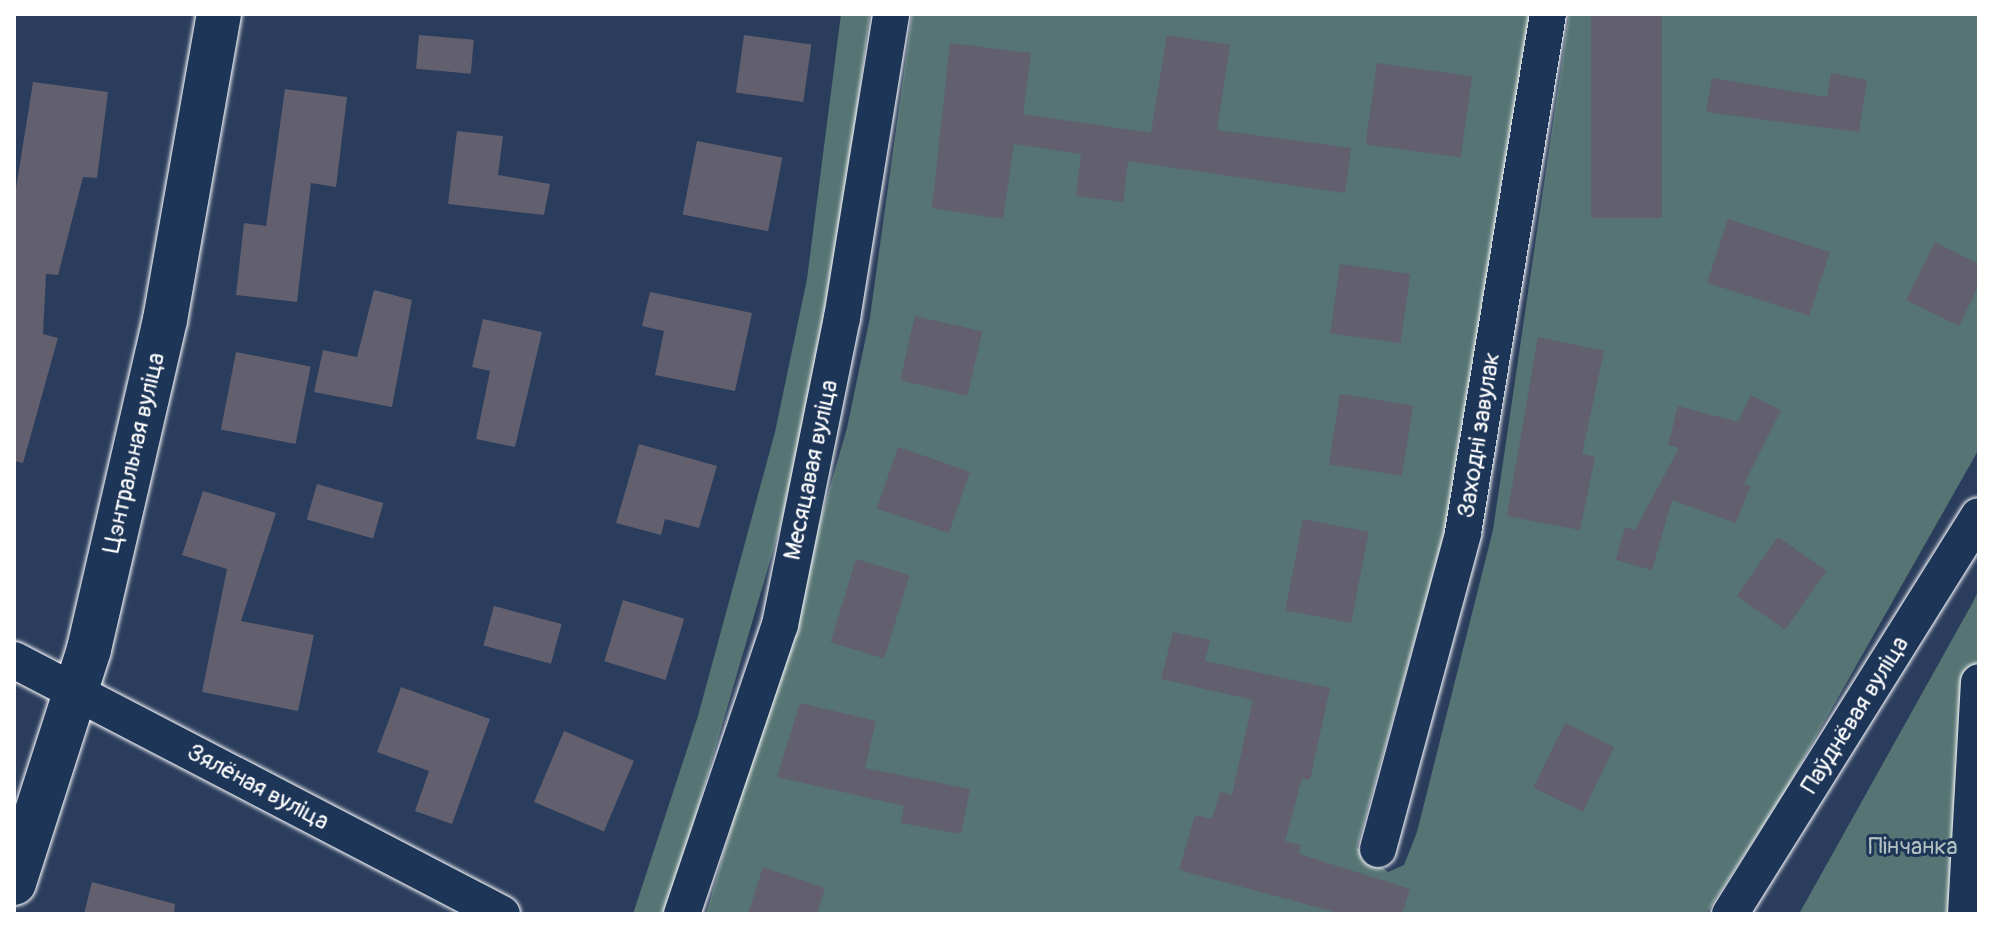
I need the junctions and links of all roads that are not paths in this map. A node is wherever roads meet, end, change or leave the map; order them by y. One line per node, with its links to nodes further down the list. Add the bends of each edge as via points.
1 (219, 14): 7 (street, Цэнтральная вуліца, via 165,320)
2 (891, 14): 11 (street, Месяцавая вуліца, via 842,318 780,625)
3 (1548, 14): 8 (street, Заходні завулак, via 1463,533)
4 (1979, 516): 12 (street, Паўднёвая вуліца)
5 (14, 660): 7 (street, Зялёная вуліца)
6 (1979, 682): 13 (street)
7 (78, 693): 9 (street, Цэнтральная вуліца); 10 (street, Зялёная вуліца)
8 (1378, 849)
9 (14, 883)
10 (502, 914)
11 (682, 914)
12 (1730, 914)
13 (1966, 914)

